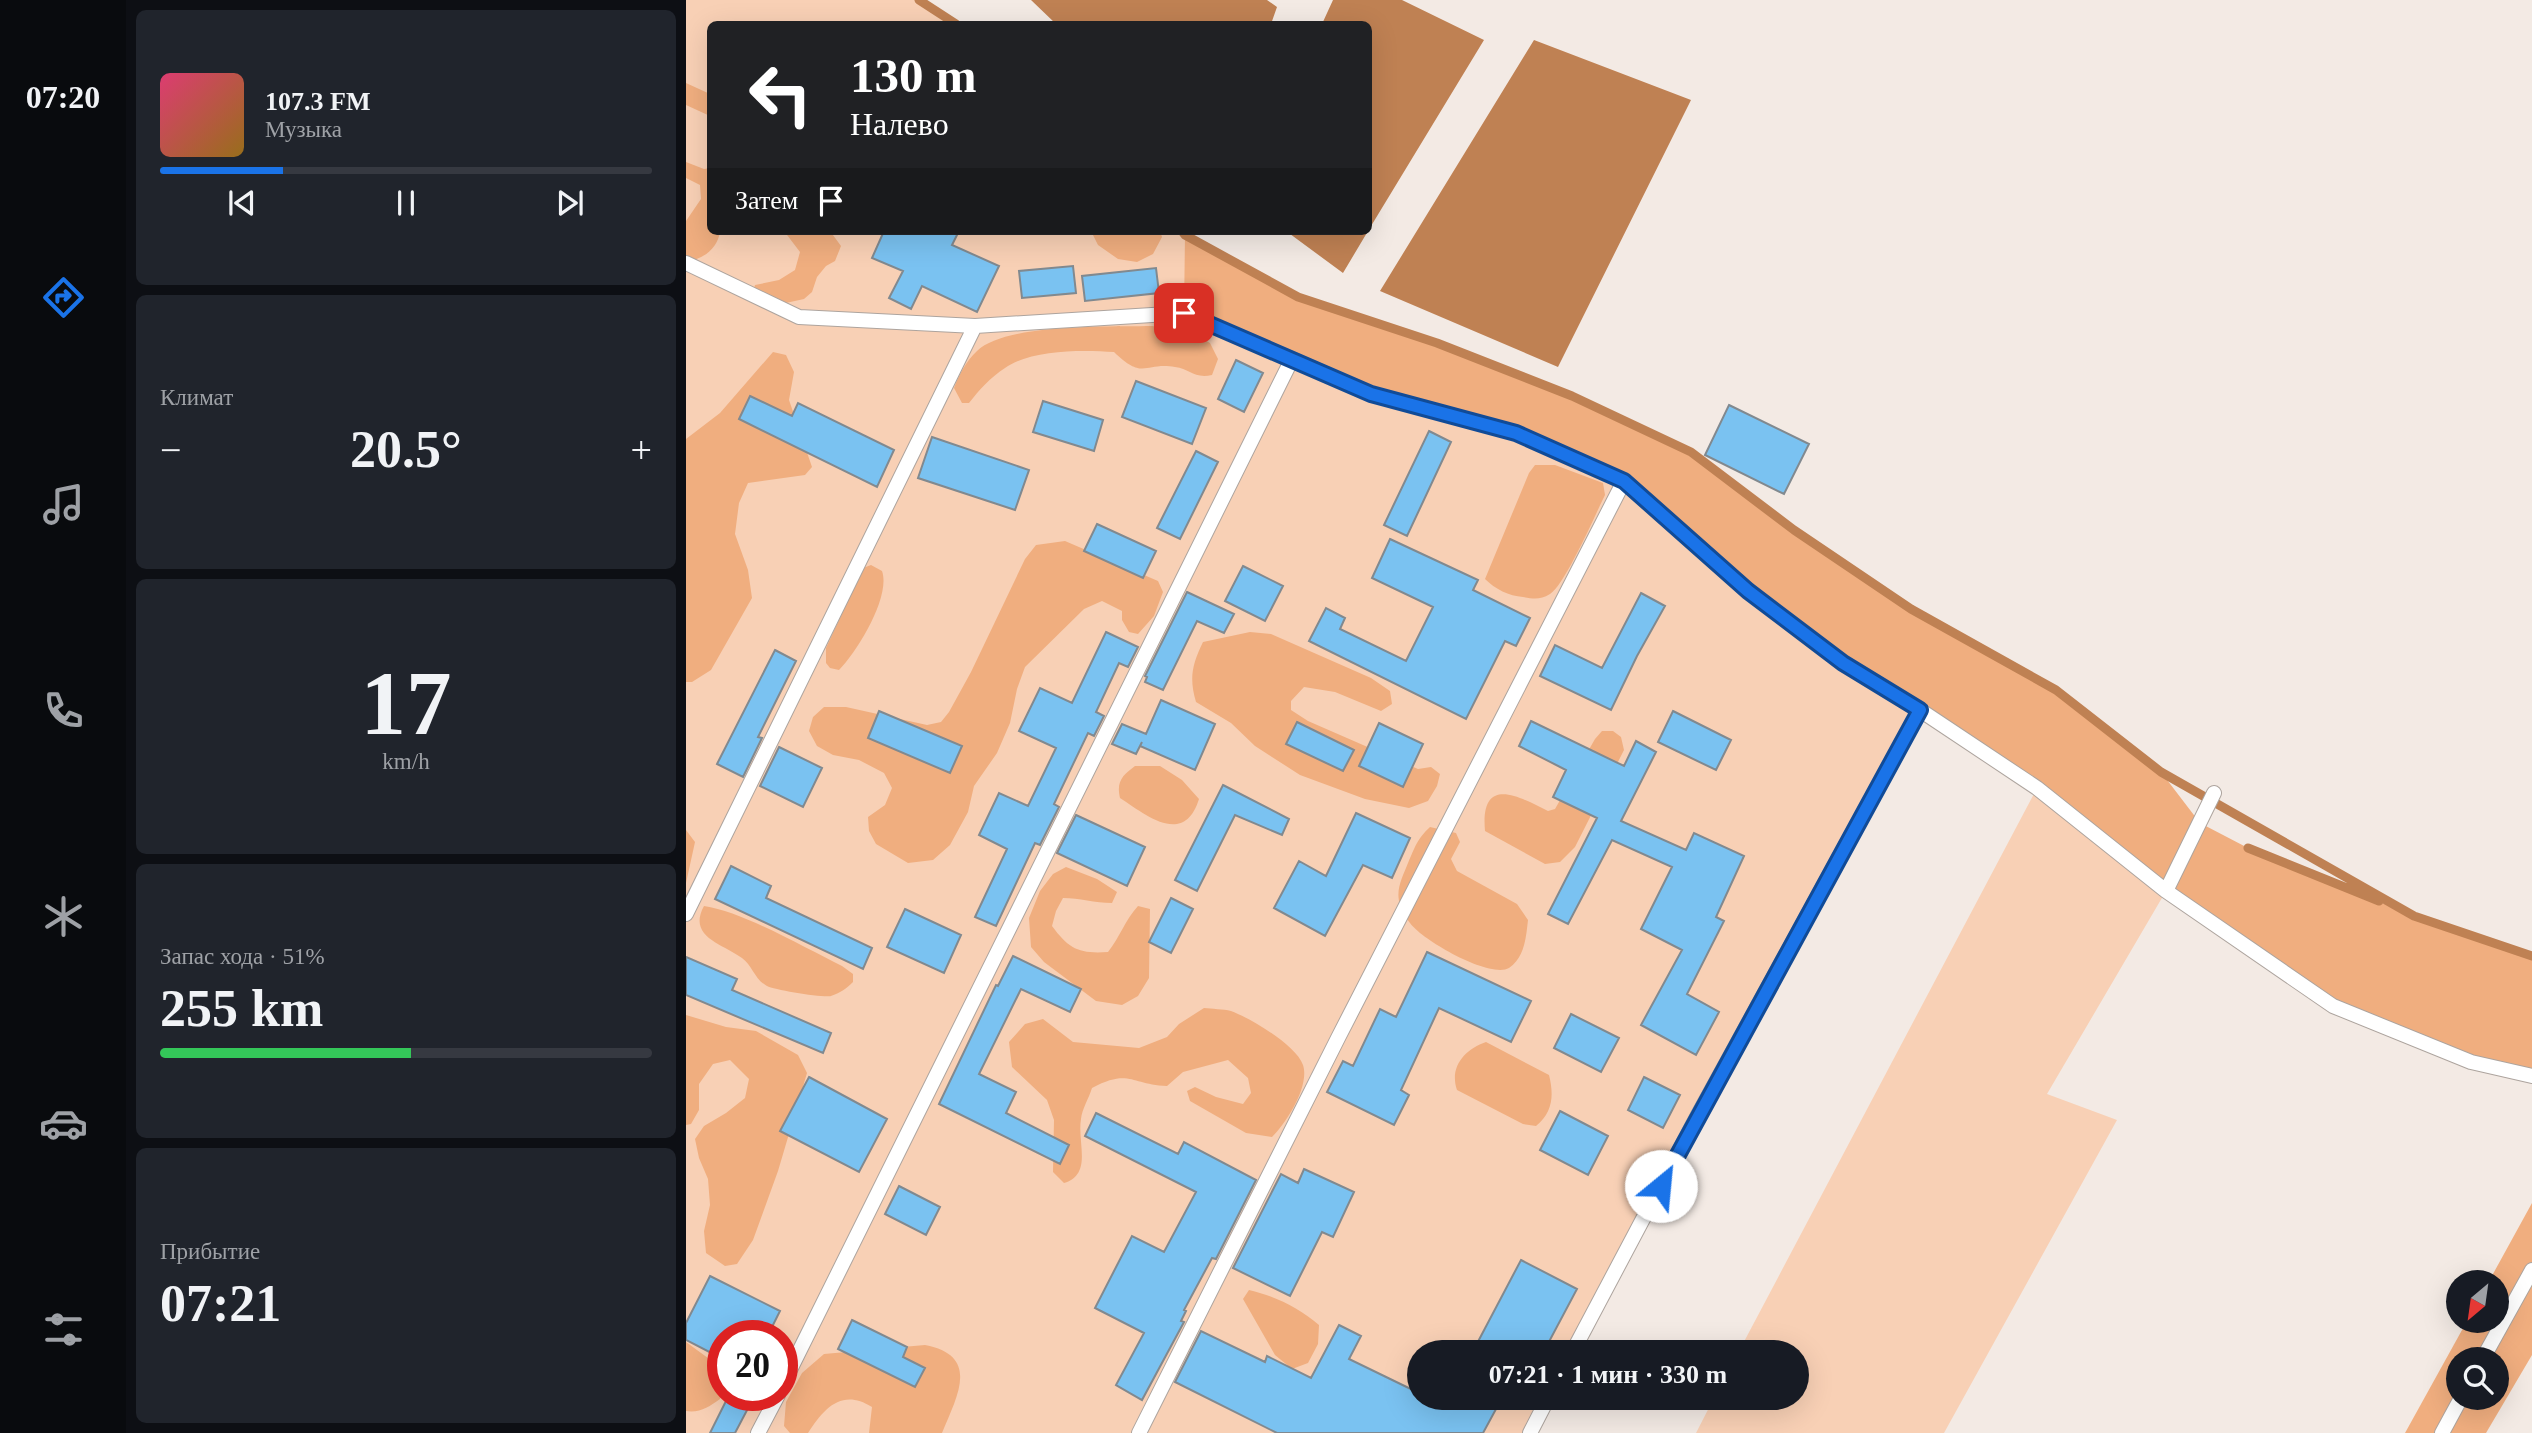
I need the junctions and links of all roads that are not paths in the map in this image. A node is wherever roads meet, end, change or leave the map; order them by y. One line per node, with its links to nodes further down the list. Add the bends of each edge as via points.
1 (686, 263): 2 (lane, via 799,317)
2 (975, 326): 3 (lane, via 1184,313); 8 (lane)
3 (1292, 359): 4 (lane, via 1371,394 1516,433); 13 (lane)
4 (1624, 481): 5 (lane, via 1748,591 1843,663); 18 (lane)
5 (1920, 710): 7 (lane, via 2037,788); 11 (lane)
6 (2214, 793): 7 (lane)
7 (2166, 891): 9 (lane, via 2333,1006 2471,1062)
8 (686, 914)
9 (2532, 1076)
10 (2532, 1270): 12 (lane)
11 (1579, 1340)
12 (2489, 1347)
13 (798, 1353)
14 (1542, 1410): 19 (lane)
15 (2454, 1410): 20 (lane)
16 (770, 1411): 17 (lane)
17 (758, 1433)
18 (1139, 1433)
19 (1530, 1433)
20 (2442, 1433)

